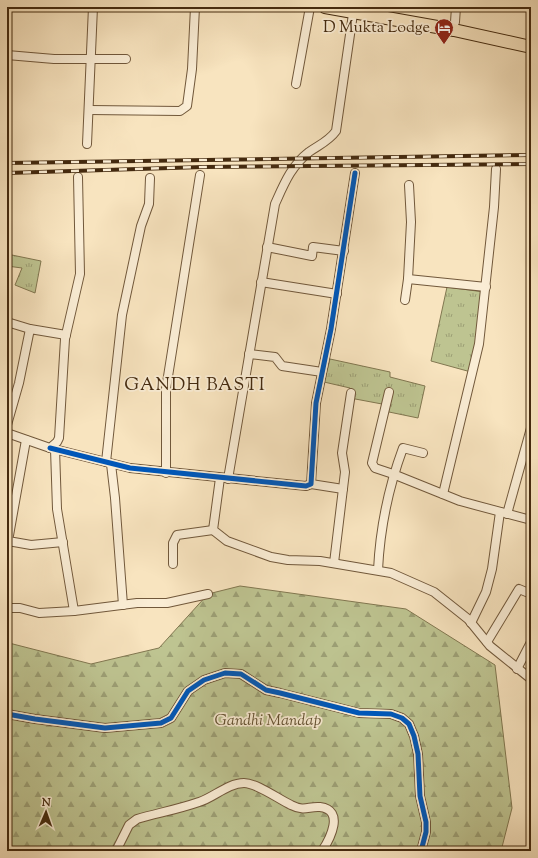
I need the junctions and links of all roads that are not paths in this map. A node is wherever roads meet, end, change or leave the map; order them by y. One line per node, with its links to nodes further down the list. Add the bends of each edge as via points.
1 (94, 7): 12 (street)
2 (195, 7): 15 (street, via 192,69 187,106 180,111)
3 (310, 7): 14 (street)
4 (325, 7): 7 (main road)
5 (367, 7): 8 (main road)
6 (456, 7): 8 (street)
7 (353, 10): 10 (main road); 23 (street, via 336,131 306,155 287,177 275,204)
8 (455, 22): 9 (main road)
9 (531, 39)
10 (531, 47)
11 (7, 55): 12 (street, via 54,59)
12 (92, 58): 13 (street); 15 (street)
13 (126, 59)
14 (296, 84)
15 (90, 110): 16 (street)
16 (87, 144)
17 (496, 169): 27 (street)
18 (355, 173): 24 (street)
19 (200, 175): 44 (street, via 166,389)
20 (78, 177): 32 (street, via 80,274)
21 (150, 178): 43 (street, via 149,204 141,226 122,315)
22 (409, 185): 25 (street, via 412,222)
23 (267, 247): 24 (street, via 312,256 313,247); 26 (street)
24 (344, 251): 28 (street)
25 (408, 279): 27 (street); 29 (street)
26 (261, 282): 28 (street); 33 (street)
27 (486, 287): 49 (street, via 479,344)
28 (337, 294): 34 (street)
29 (405, 300)
30 (7, 322): 31 (street)
31 (30, 329): 32 (street); 37 (street)
32 (66, 335): 41 (street, via 59,438)
33 (249, 354): 34 (street, via 275,357 282,366); 46 (street)
34 (322, 372): 47 (street, via 316,402)
35 (389, 392): 45 (street, via 372,463 375,468)
36 (351, 393): 48 (street, via 342,453)
37 (7, 425)
38 (531, 428): 50 (street)
39 (7, 433): 40 (street)
40 (26, 440): 41 (street); 53 (street)
41 (52, 448): 43 (street); 54 (street, via 57,509)
42 (423, 453): 45 (street, via 403,448)
43 (108, 463): 44 (street); 60 (street, via 116,498)
44 (166, 473): 46 (street)
45 (394, 474): 49 (street); 57 (street, via 379,550)
46 (224, 478): 47 (street, via 306,486); 52 (street)
47 (311, 484): 48 (street)
48 (344, 489): 55 (street)
49 (443, 494): 50 (street)
50 (503, 513): 51 (street); 63 (street, via 486,592)
51 (531, 520)
52 (213, 530): 55 (street, via 227,541 271,557); 56 (street, via 177,535)
53 (7, 541): 54 (street, via 31,545)
54 (63, 542): 62 (street)
55 (334, 563): 57 (street)
56 (173, 564)
57 (378, 570): 63 (street, via 392,573 434,592)
58 (208, 594): 60 (street, via 167,602)
59 (531, 594): 64 (street, via 519,589)
60 (123, 605): 62 (street)
61 (7, 608): 62 (street, via 20,608 39,613)
62 (74, 611)
63 (471, 623): 64 (street)
64 (487, 642): 66 (street)
65 (531, 642): 66 (street)
66 (517, 669): 67 (street)
67 (531, 679)
68 (7, 714): 71 (street, via 105,728 161,723 171,718 188,691 204,680 225,673 241,674 266,690 359,713 391,714 402,718 408,724 418,754 420,796 426,822)
69 (116, 851): 70 (street, via 129,825 137,819 200,802 244,783 296,808 320,807 328,810 334,816 334,827)
70 (322, 851)
71 (421, 851)

